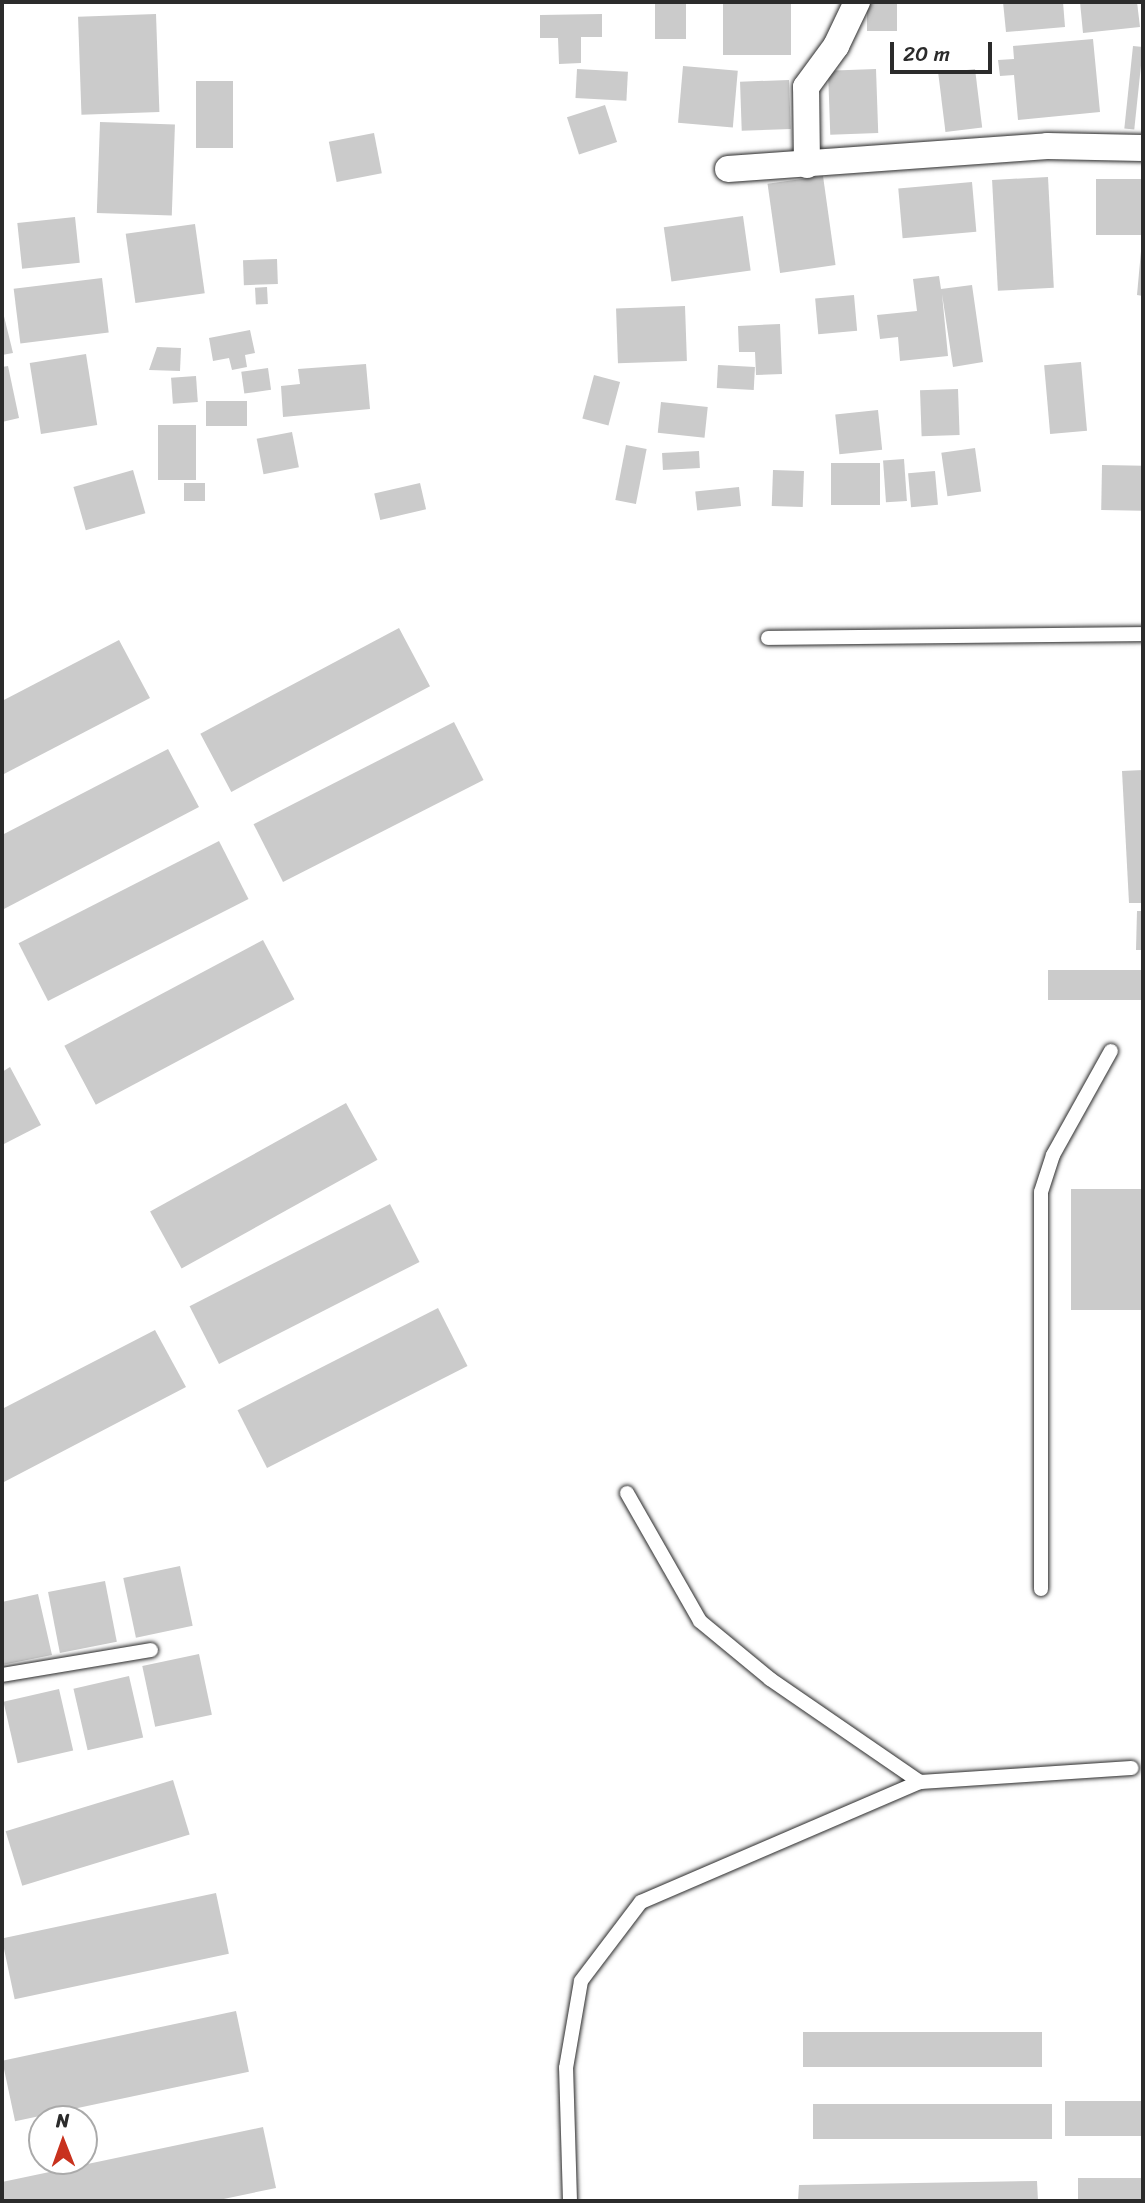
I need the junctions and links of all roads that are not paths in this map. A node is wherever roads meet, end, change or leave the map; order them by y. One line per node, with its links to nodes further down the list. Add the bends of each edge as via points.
1 (857, 2): 3 (street, via 836,46 812,71 806,88)
2 (1143, 148): 3 (street, via 1047,146)
3 (807, 165): 4 (street)
4 (728, 169)
5 (1143, 634): 6 (lane)
6 (768, 638)
7 (1111, 1051): 9 (lane, via 1053,1155 1041,1192)
8 (627, 1493): 13 (lane, via 700,1621 770,1679)
9 (1041, 1589)
10 (151, 1650): 11 (lane)
11 (2, 1675)
12 (1132, 1768): 13 (lane)
13 (920, 1782): 14 (lane, via 641,1902 582,1981 566,2068)
14 (570, 2201)

